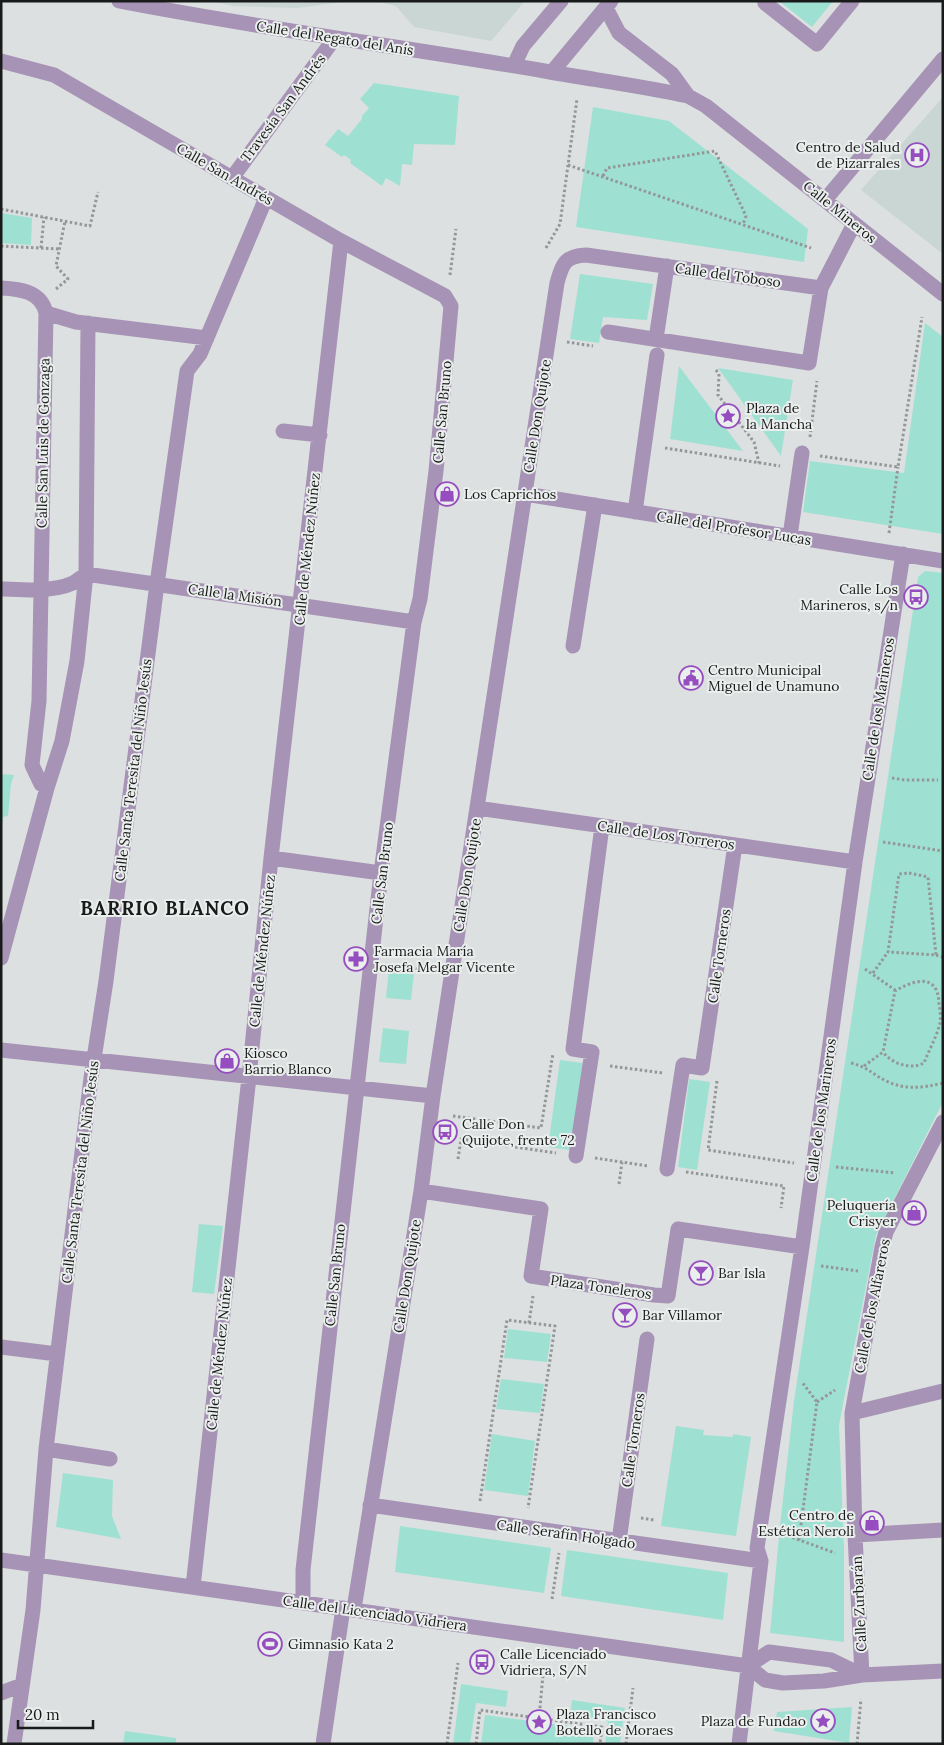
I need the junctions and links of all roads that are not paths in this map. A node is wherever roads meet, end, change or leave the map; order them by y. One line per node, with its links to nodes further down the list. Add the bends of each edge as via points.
1 (119, 1): 6 (street, Calle del Regato del Anís)
2 (561, 1): 9 (street, via 523,46)
3 (766, 1): 4 (street, via 817,44)
4 (852, 1)
5 (608, 5): 10 (street); 11 (street, Calle Mineros, via 619,33 672,74)
6 (334, 39): 9 (street, Calle del Regato del Anís); 12 (street, Travesía San Andrés)
7 (943, 59): 14 (street)
8 (1, 61): 12 (street, Calle San Andrés, via 54,75)
9 (514, 65): 10 (street, Calle del Regato del Anís)
10 (552, 72): 11 (street, Calle Mineros)
11 (688, 96): 14 (street, Calle Mineros, via 706,106)
12 (232, 178): 13 (street, Calle San Andrés)
13 (266, 198): 16 (street, Calle San Andrés); 26 (street, Calle Santa Teresita del Niño Jesús)
14 (825, 200): 15 (street, Calle Mineros)
15 (854, 224): 20 (street); 21 (street, Calle Mineros)
16 (341, 241): 22 (street, Calle San Andrés); 30 (street, Calle de Méndez Núñez)
17 (565, 261): 18 (street, Calle del Toboso, via 586,255); 32 (street, Calle Don Quijote, via 557,283)
18 (667, 266): 20 (street, Calle del Toboso); 27 (street)
19 (1, 288): 23 (street, Calle San Luis de Gonzaga, via 20,289 39,298)
20 (821, 288): 27 (street, via 809,363)
21 (943, 294)
22 (445, 296): 43 (street, Calle San Bruno, via 451,306 451,314 436,472 420,599)
23 (46, 313): 24 (street); 41 (street, Calle San Luis de Gonzaga)
24 (88, 323): 26 (street); 38 (street)
25 (608, 332): 27 (street)
26 (207, 338): 39 (street, Calle Santa Teresita del Niño Jesús, via 187,371)
27 (656, 339)
28 (657, 355): 34 (street)
29 (283, 431): 30 (street)
30 (320, 435): 42 (street, Calle de Méndez Núñez)
31 (805, 454): 35 (street)
32 (525, 494): 33 (street, Calle del Profesor Lucas); 46 (street, Calle Don Quijote)
33 (595, 505): 34 (street, Calle del Profesor Lucas); 44 (street)
34 (635, 512): 35 (street, Calle del Profesor Lucas)
35 (790, 536): 36 (street, Calle del Profesor Lucas)
36 (902, 554): 37 (street, Calle del Profesor Lucas); 50 (street, Calle de los Marineros)
37 (943, 561)
38 (86, 574): 39 (street, Calle la Misión); 41 (street, via 72,584); 45 (street, via 74,683 62,742)
39 (157, 584): 42 (street, Calle la Misión); 54 (street, Calle Santa Teresita del Niño Jesús)
40 (1, 589): 41 (street)
41 (41, 590): 45 (street, Calle San Luis de Gonzaga, via 39,701 32,765)
42 (300, 605): 43 (street, Calle la Misión); 49 (street, Calle de Méndez Núñez)
43 (414, 622): 51 (street, Calle San Bruno)
44 (573, 646)
45 (46, 788): 52 (street)
46 (477, 808): 47 (street, Calle de Los Torreros); 57 (street, Calle Don Quijote)
47 (602, 826): 48 (street, Calle de Los Torreros); 59 (street, via 573,1049 592,1052)
48 (735, 845): 50 (street, Calle de Los Torreros); 60 (street, Calle Torneros, via 702,1068 683,1065)
49 (272, 858): 51 (street); 55 (street, Calle de Méndez Núñez)
50 (855, 862): 62 (street, Calle de los Marineros)
51 (381, 873): 56 (street, Calle San Bruno)
52 (1, 958)
53 (1, 1050): 54 (street)
54 (94, 1059): 55 (street); 65 (street, Calle Santa Teresita del Niño Jesús)
55 (249, 1077): 56 (street); 77 (street, Calle de Méndez Núñez)
56 (356, 1088): 57 (street); 78 (street, Calle San Bruno, via 303,1570)
57 (433, 1096): 61 (street, Calle Don Quijote)
58 (943, 1122): 67 (street, Calle de los Alfareros, via 886,1232)
59 (576, 1156)
60 (667, 1169)
61 (421, 1191): 62 (street, Plaza Toneleros, via 541,1209 531,1276 635,1292 668,1296 678,1229); 70 (street, Calle Don Quijote)
62 (802, 1247): 75 (street, Calle de los Marineros, via 757,1548)
63 (648, 1339): 73 (street, Calle Torneros)
64 (1, 1346): 65 (street)
65 (57, 1354): 68 (street, Calle Santa Teresita del Niño Jesús)
66 (943, 1392): 67 (street)
67 (852, 1413): 72 (street, Calle Zurbarán)
68 (46, 1448): 69 (street); 76 (street, Calle Santa Teresita del Niño Jesús)
69 (110, 1459)
70 (370, 1506): 73 (street, Calle Serafín Holgado); 79 (street, Calle Don Quijote)
71 (943, 1530): 72 (street)
72 (855, 1535): 82 (street, Calle Zurbarán)
73 (619, 1541): 75 (street, Calle Serafín Holgado)
74 (1, 1560): 76 (street, Calle del Licenciado Vidriera)
75 (761, 1561): 80 (street, Calle de los Marineros)
76 (36, 1565): 77 (street, Calle del Licenciado Vidriera); 83 (street, Calle Santa Teresita del Niño Jesús)
77 (193, 1587): 78 (street, Calle del Licenciado Vidriera)
78 (303, 1602): 79 (street, Calle del Licenciado Vidriera)
79 (348, 1608): 80 (street, Calle del Licenciado Vidriera); 86 (street, Calle Don Quijote)
80 (748, 1666): 82 (street, via 764,1680 783,1683); 82 (street, via 769,1652 830,1660); 87 (street, Calle de los Marineros)
81 (943, 1671): 82 (street)
82 (862, 1675)
83 (22, 1685): 84 (street); 85 (street, Calle Santa Teresita del Niño Jesús)
84 (1, 1693)
85 (14, 1744)
86 (323, 1744)
87 (739, 1744)

